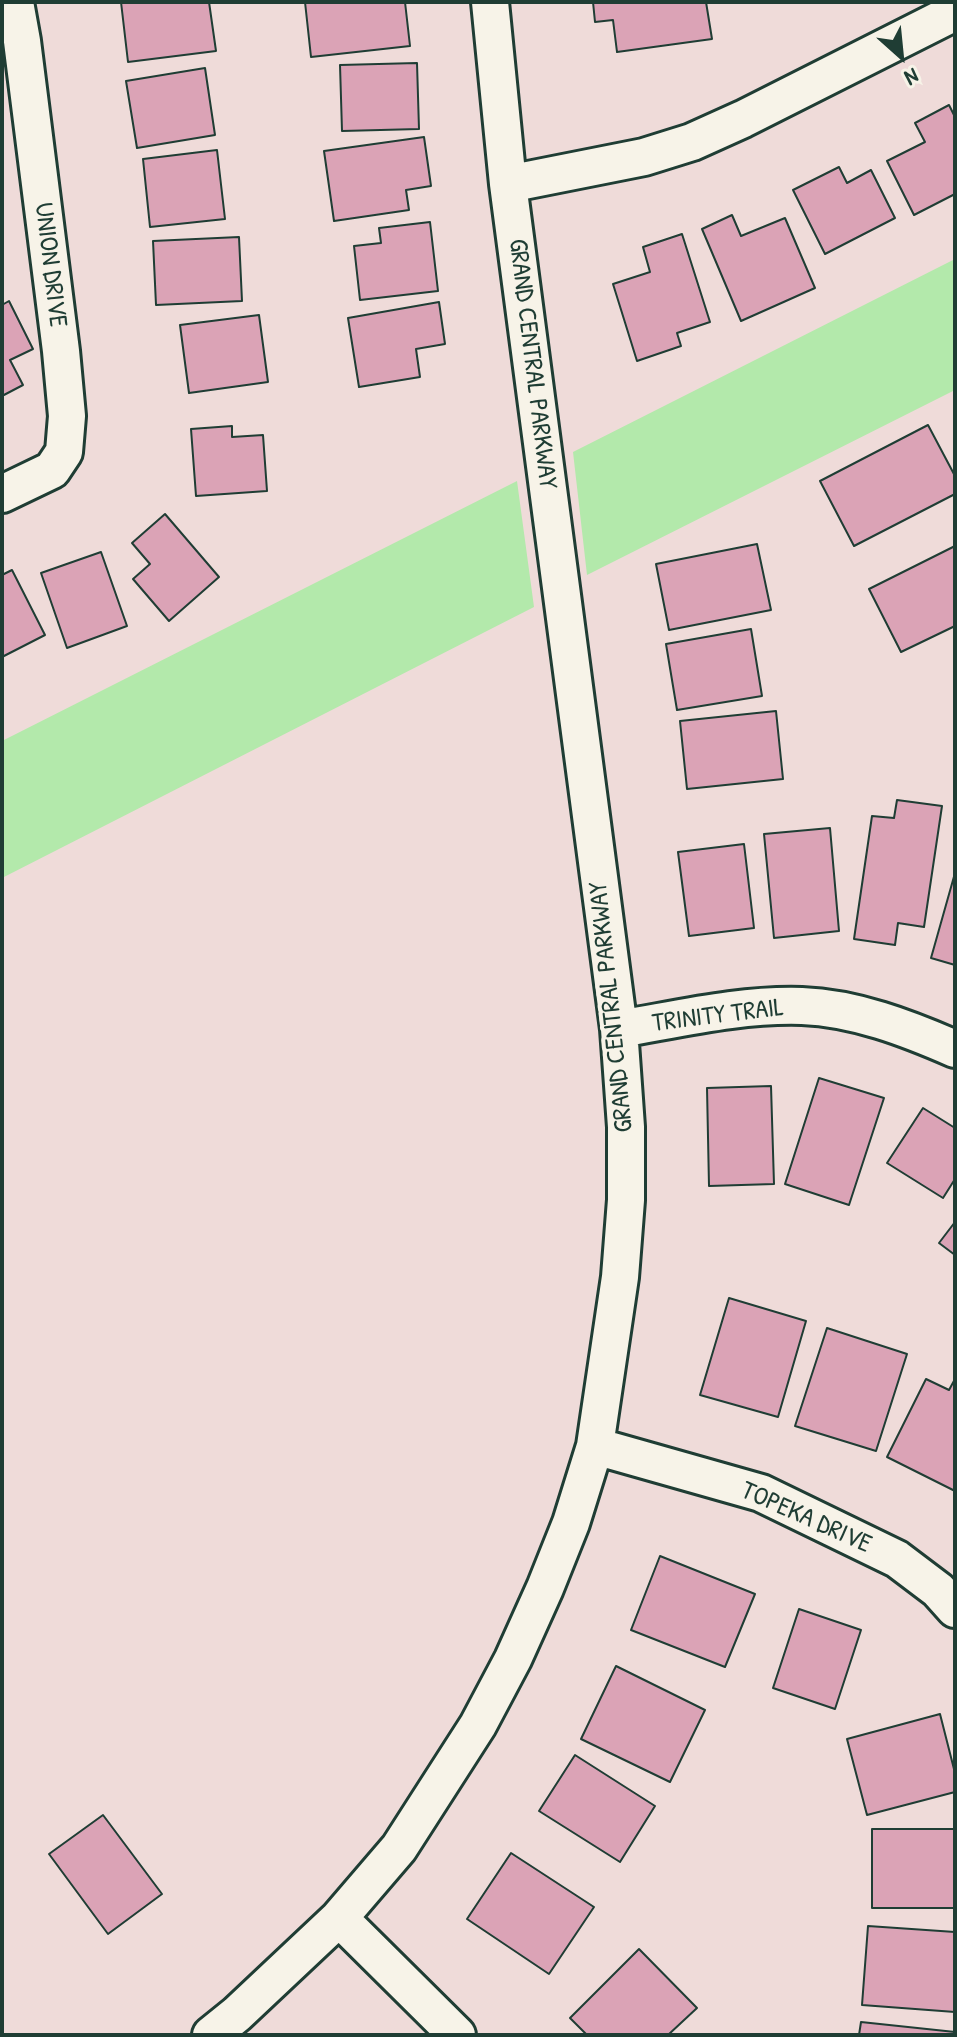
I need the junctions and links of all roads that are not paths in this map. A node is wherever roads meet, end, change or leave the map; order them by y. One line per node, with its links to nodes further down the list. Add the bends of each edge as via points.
1 (15, 2): 4 (street, UNION DRIVE)
2 (490, 2): 5 (street, GRAND CENTRAL PARKWAY)
3 (955, 12): 5 (street, via 692,142)
4 (12, 41): 6 (street, UNION DRIVE, via 67,416 64,452 52,470)
5 (508, 184): 7 (street, GRAND CENTRAL PARKWAY)
6 (2, 494)
7 (619, 1029): 8 (street, TRINITY TRAIL, via 746,1009 802,1006 881,1021); 9 (street, GRAND CENTRAL PARKWAY, via 626,1200)
8 (955, 1049)
9 (595, 1446): 10 (street, TOPEKA DRIVE, via 761,1493 897,1559); 11 (street, GRAND CENTRAL PARKWAY, via 545,1588 478,1725 399,1848)
10 (955, 1609)
11 (339, 1918): 12 (street, GRAND CENTRAL PARKWAY); 13 (street)
12 (211, 2035)
13 (457, 2035)

